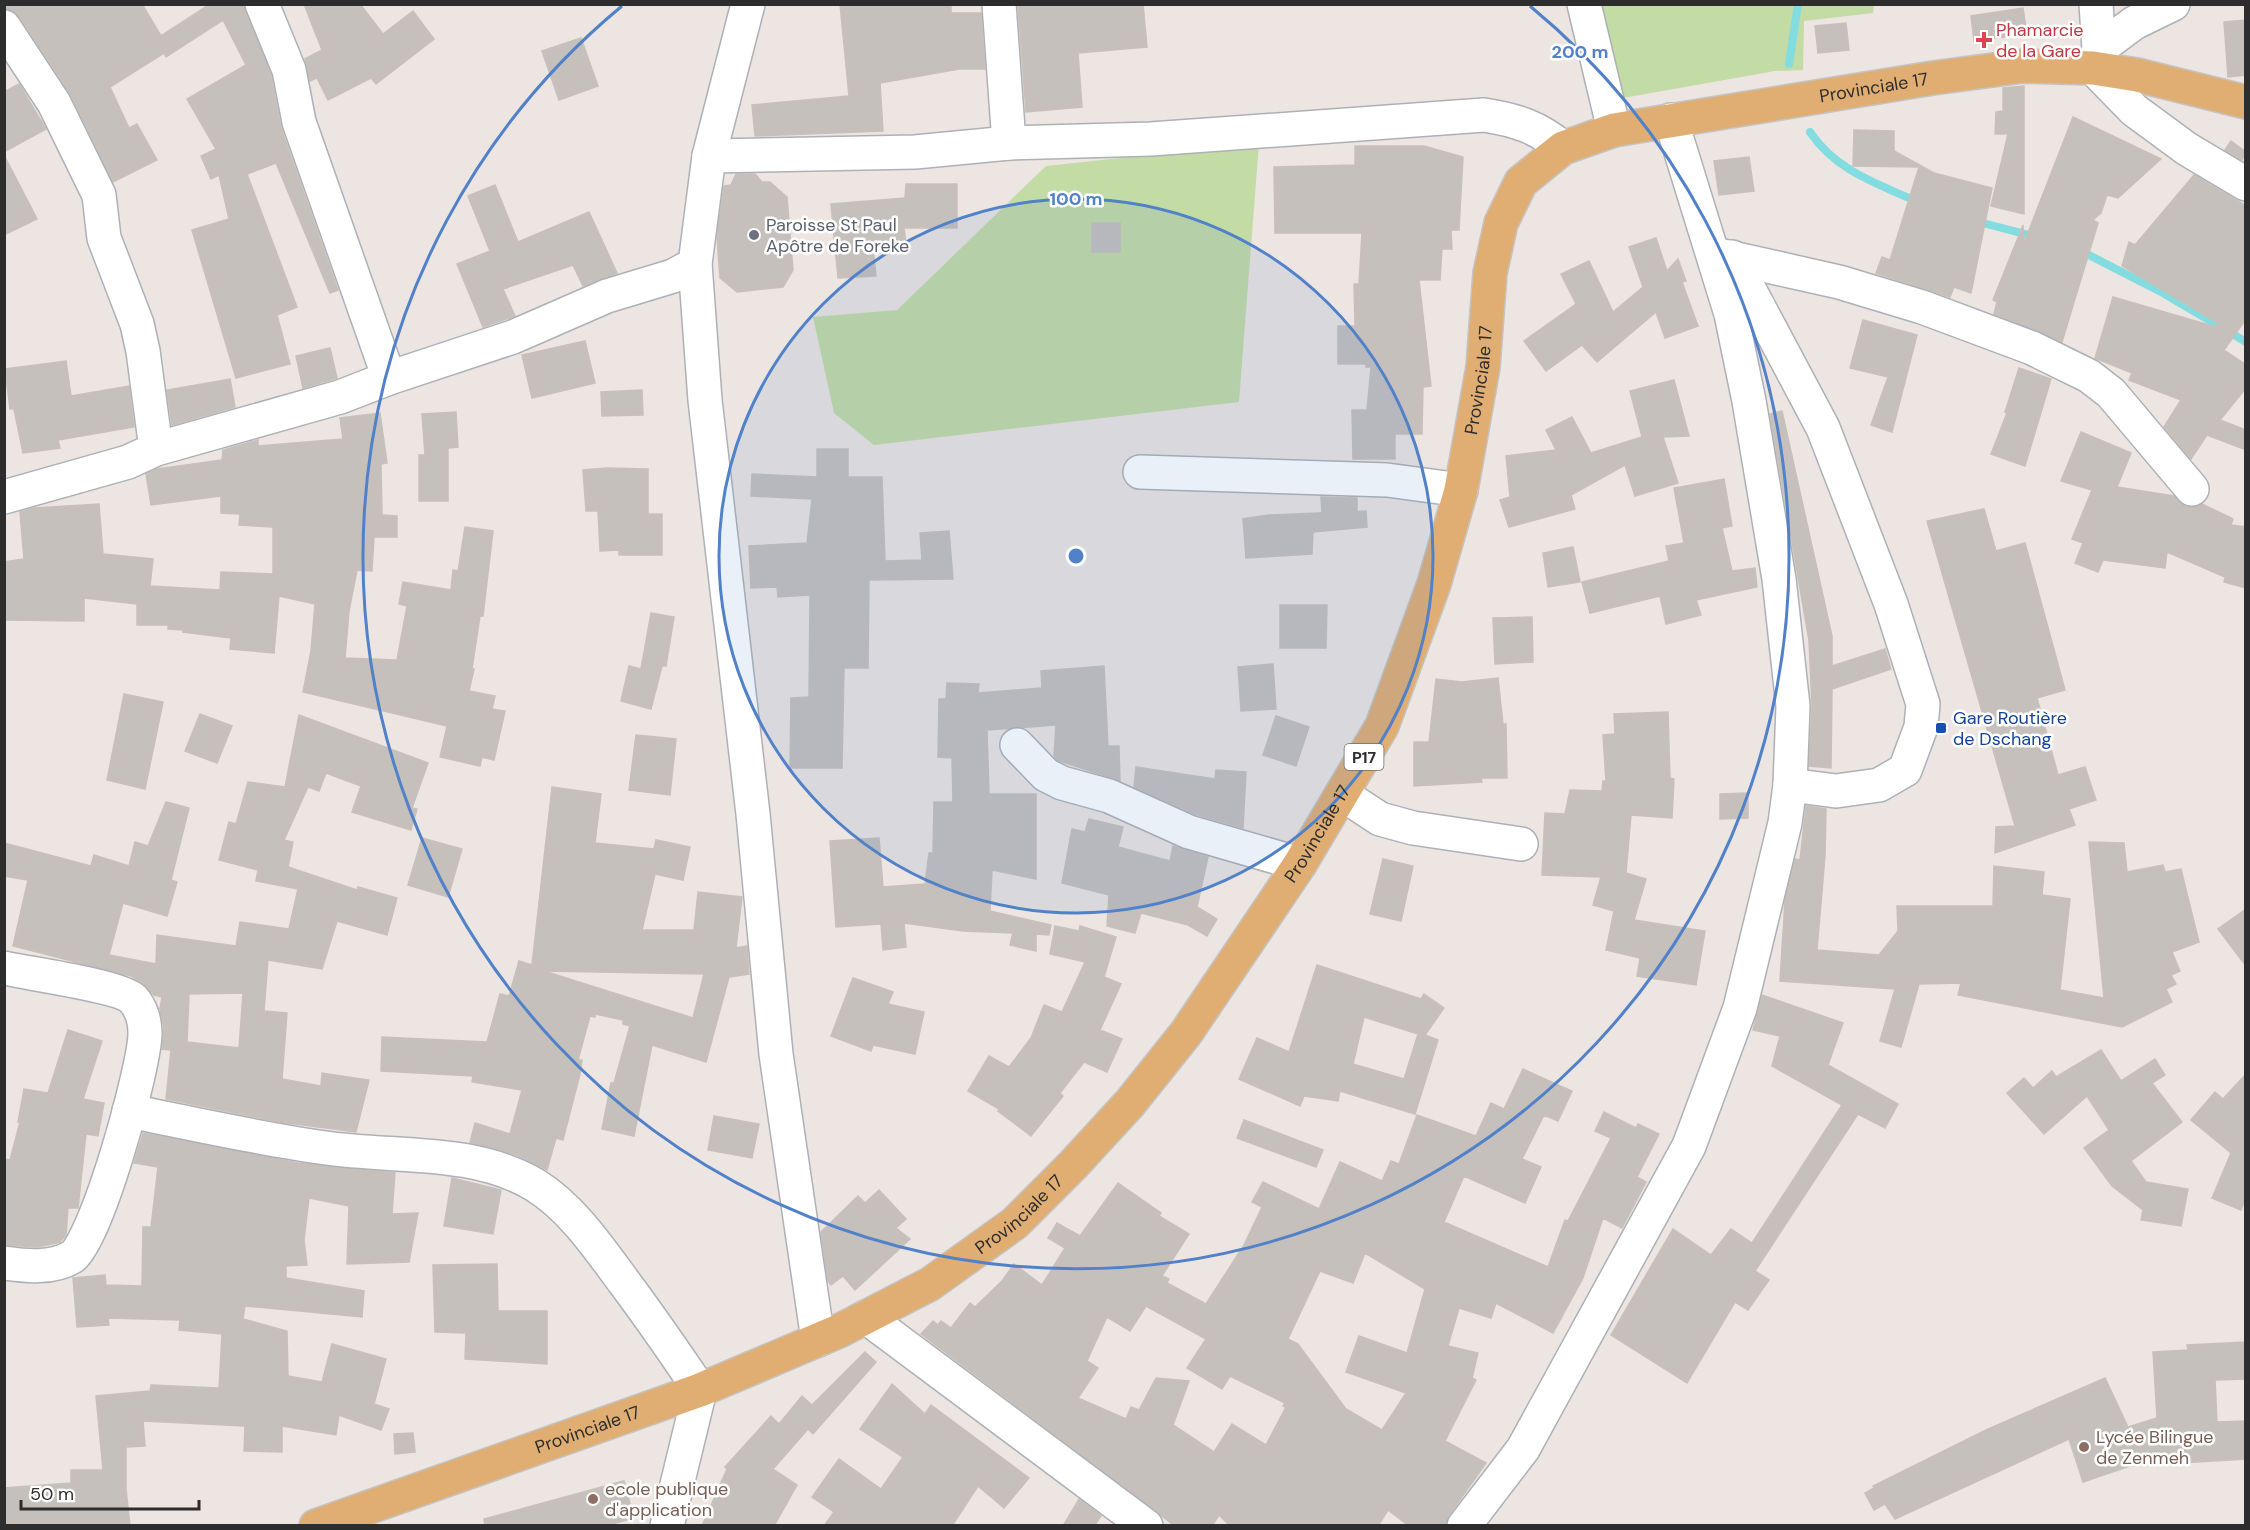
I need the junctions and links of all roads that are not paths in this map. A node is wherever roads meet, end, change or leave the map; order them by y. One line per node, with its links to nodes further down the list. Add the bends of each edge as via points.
1 (262, 4): 18 (street, via 289,69 299,122)
2 (748, 4): 14 (street)
3 (999, 4): 12 (street)
4 (1584, 4): 11 (street)
5 (2096, 4): 8 (street)
6 (2173, 4): 8 (street, via 2134,23)
7 (4, 27): 19 (street, via 54,103 99,195 104,238 137,324)
8 (2096, 58): 9 (main road, Provinciale 17 / P17, via 2137,75); 10 (main road, Provinciale 17 / P17); 15 (street, via 2134,110 2187,149)
9 (2246, 102)
10 (1671, 120): 11 (main road, Provinciale 17 / P17); 16 (street)
11 (1614, 130): 13 (main road, Provinciale 17 / P17)
12 (1009, 143): 13 (street, via 1151,139 1484,115 1516,120 1542,131); 14 (street, via 915,152)
13 (1563, 148): 22 (main road, Provinciale 17 / P17, via 1521,182 1501,223 1490,273 1483,367)
14 (709, 156): 17 (street)
15 (2246, 184)
16 (1722, 255): 21 (street, via 1839,282 1922,307 2032,348 2089,376 2111,393); 25 (street, via 1779,579 1793,706); 25 (street, via 1823,428 1888,595 1923,704 1921,727 1905,770 1879,785 1836,791)
17 (695, 264): 18 (street, via 673,276 607,296 513,337); 33 (street, via 705,400 753,814 776,1054)
18 (389, 378): 19 (street, via 340,397)
19 (156, 449): 23 (street, via 128,462)
20 (1140, 472): 22 (street, via 1388,480)
21 (2192, 489)
22 (1461, 490): 26 (main road, Provinciale 17 / P17, via 1434,584 1382,726)
23 (4, 497)
24 (1017, 745): 28 (street, via 1046,775 1062,783 1109,796 1189,832)
25 (1790, 785): 39 (street, via 1785,823 1740,1008 1689,1146 1523,1449)
26 (1342, 794): 27 (street, via 1380,819 1413,828); 28 (main road, Provinciale 17 / P17)
27 (1521, 844)
28 (1300, 864): 32 (main road, Provinciale 17 / P17, via 1186,1033 1073,1165 1015,1223 930,1284)
29 (4, 968): 30 (street, via 114,990 132,998 142,1014 145,1034)
30 (129, 1110): 31 (street, via 89,1235 72,1256 46,1266); 34 (street, via 243,1135 327,1148 449,1158 502,1168 536,1186 576,1220)
31 (4, 1263)
32 (866, 1317): 33 (main road, Provinciale 17 / P17); 38 (street)
33 (818, 1340): 34 (main road, Provinciale 17 / P17)
34 (700, 1390): 35 (main road, Provinciale 17 / P17); 37 (street)
35 (346, 1520): 36 (main road, Provinciale 17 / P17)
36 (316, 1526)
37 (667, 1526)
38 (1146, 1526)
39 (1464, 1526)

